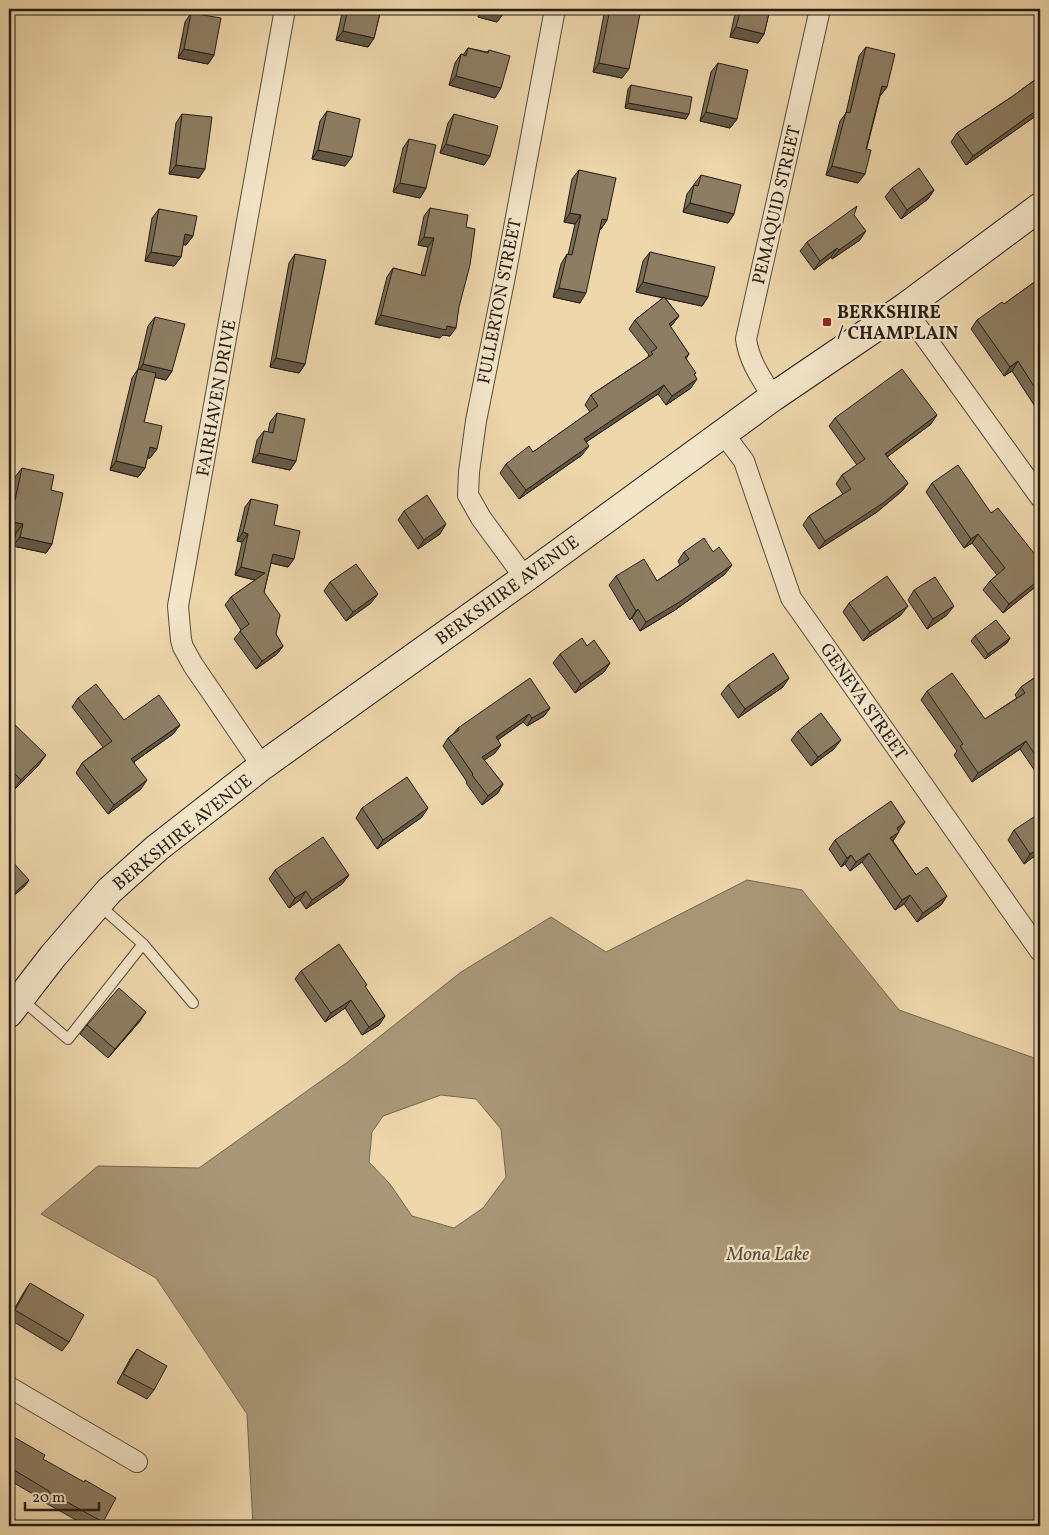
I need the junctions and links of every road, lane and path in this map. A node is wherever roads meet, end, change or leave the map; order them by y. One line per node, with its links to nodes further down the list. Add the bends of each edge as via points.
1 (285, 9): 10 (street, FAIRHAVEN DRIVE, via 178,606 183,647)
2 (554, 9): 9 (street, FULLERTON STREET, via 469,472 468,495)
3 (820, 9): 6 (street, PEMAQUID STREET, via 746,339 755,369)
4 (1040, 207): 5 (main road, BERKSHIRE AVENUE)
5 (904, 308): 6 (main road, BERKSHIRE AVENUE); 8 (street)
6 (773, 397): 7 (main road, BERKSHIRE AVENUE)
7 (723, 433): 9 (main road, BERKSHIRE AVENUE); 13 (street, GENEVA STREET, via 744,460 791,598)
8 (1040, 497)
9 (525, 578): 10 (main road, BERKSHIRE AVENUE)
10 (262, 766): 11 (main road, BERKSHIRE AVENUE, via 157,848)
11 (97, 904): 12 (lane); 15 (main road, BERKSHIRE AVENUE)
12 (143, 944): 14 (lane); 15 (lane, via 68,1039)
13 (1040, 951)
14 (193, 1003)
15 (14, 1006)
16 (9, 1387): 17 (street)
17 (136, 1462)

